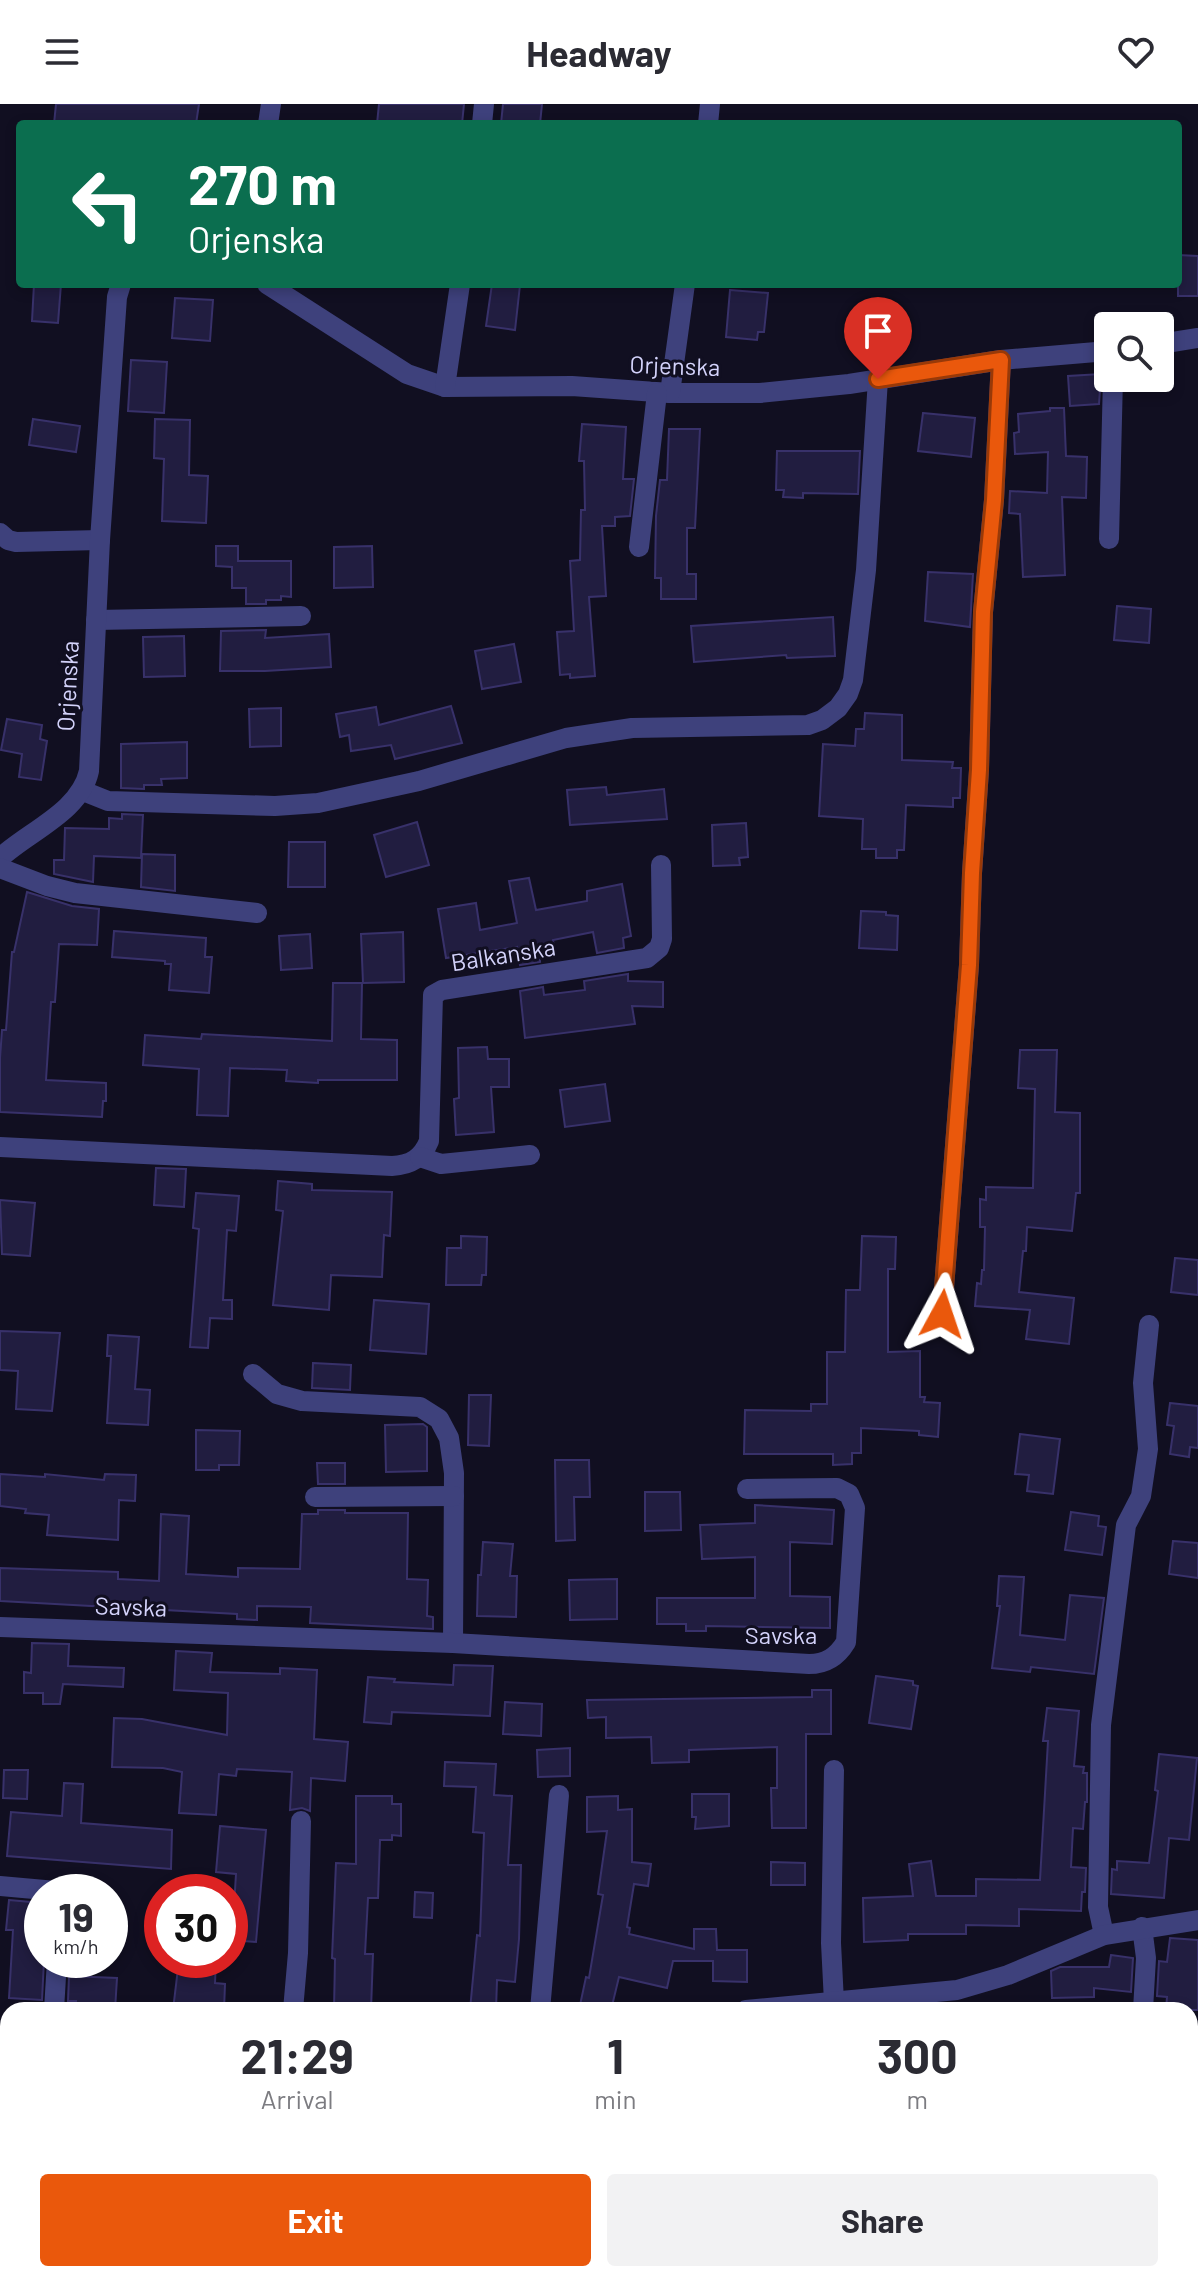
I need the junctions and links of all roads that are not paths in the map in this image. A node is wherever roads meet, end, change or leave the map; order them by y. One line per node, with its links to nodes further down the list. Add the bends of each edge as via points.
1 (120, 288): 15 (street, Orjenska)
2 (273, 288): 10 (street, Orjenska, via 407,374)
3 (459, 288): 10 (street)
4 (684, 288): 12 (street)
5 (1198, 338): 6 (street)
6 (1174, 342)
7 (1094, 352): 8 (street, Orjenska)
8 (1001, 360): 9 (street, Orjenska); 27 (street, via 983,612 969,965)
9 (878, 379): 12 (street, Orjenska, via 760,393); 19 (street, via 853,680 838,708 822,720 793,726 632,728 579,736 318,803 108,801)
10 (445, 387): 12 (street, Orjenska, via 572,386)
11 (1113, 392): 14 (street)
12 (664, 393): 16 (street)
13 (0, 533): 15 (street, via 16,542)
14 (1109, 539)
15 (100, 540): 18 (street, Orjenska)
16 (639, 547)
17 (301, 616): 18 (street)
18 (96, 620): 19 (street, Orjenska, via 89,771)
19 (83, 791): 20 (street)
20 (0, 858)
21 (661, 865): 26 (street, Balkanska, via 662,939 653,955 433,995 431,1128)
22 (0, 868): 23 (street, via 75,893)
23 (257, 913)
24 (0, 1147): 26 (street, via 392,1166)
25 (530, 1155): 26 (street, via 441,1164)
26 (420, 1157)
27 (942, 1314)
28 (1149, 1325): 42 (street, via 1143,1383 1148,1449 1141,1496 1126,1525 1101,1725 1098,1907)
29 (253, 1374): 31 (street, via 277,1394 302,1401 420,1407 431,1412 449,1438)
30 (747, 1489): 34 (street, Savska, via 837,1488 853,1499 846,1642 827,1661)
31 (454, 1496): 32 (street); 34 (street)
32 (315, 1497)
33 (0, 1627): 34 (street, Savska)
34 (453, 1643)
35 (834, 1770): 48 (street)
36 (559, 1795): 47 (street)
37 (301, 1821): 46 (street)
38 (0, 1886): 39 (street)
39 (24, 1888)
40 (1198, 1920): 41 (street)
41 (1142, 1927): 42 (street); 49 (street)
42 (1104, 1935): 44 (street)
43 (56, 1978): 45 (street)
44 (956, 2000): 48 (street)
45 (54, 2002)
46 (294, 2002)
47 (541, 2002)
48 (834, 2002)
49 (1143, 2002)

